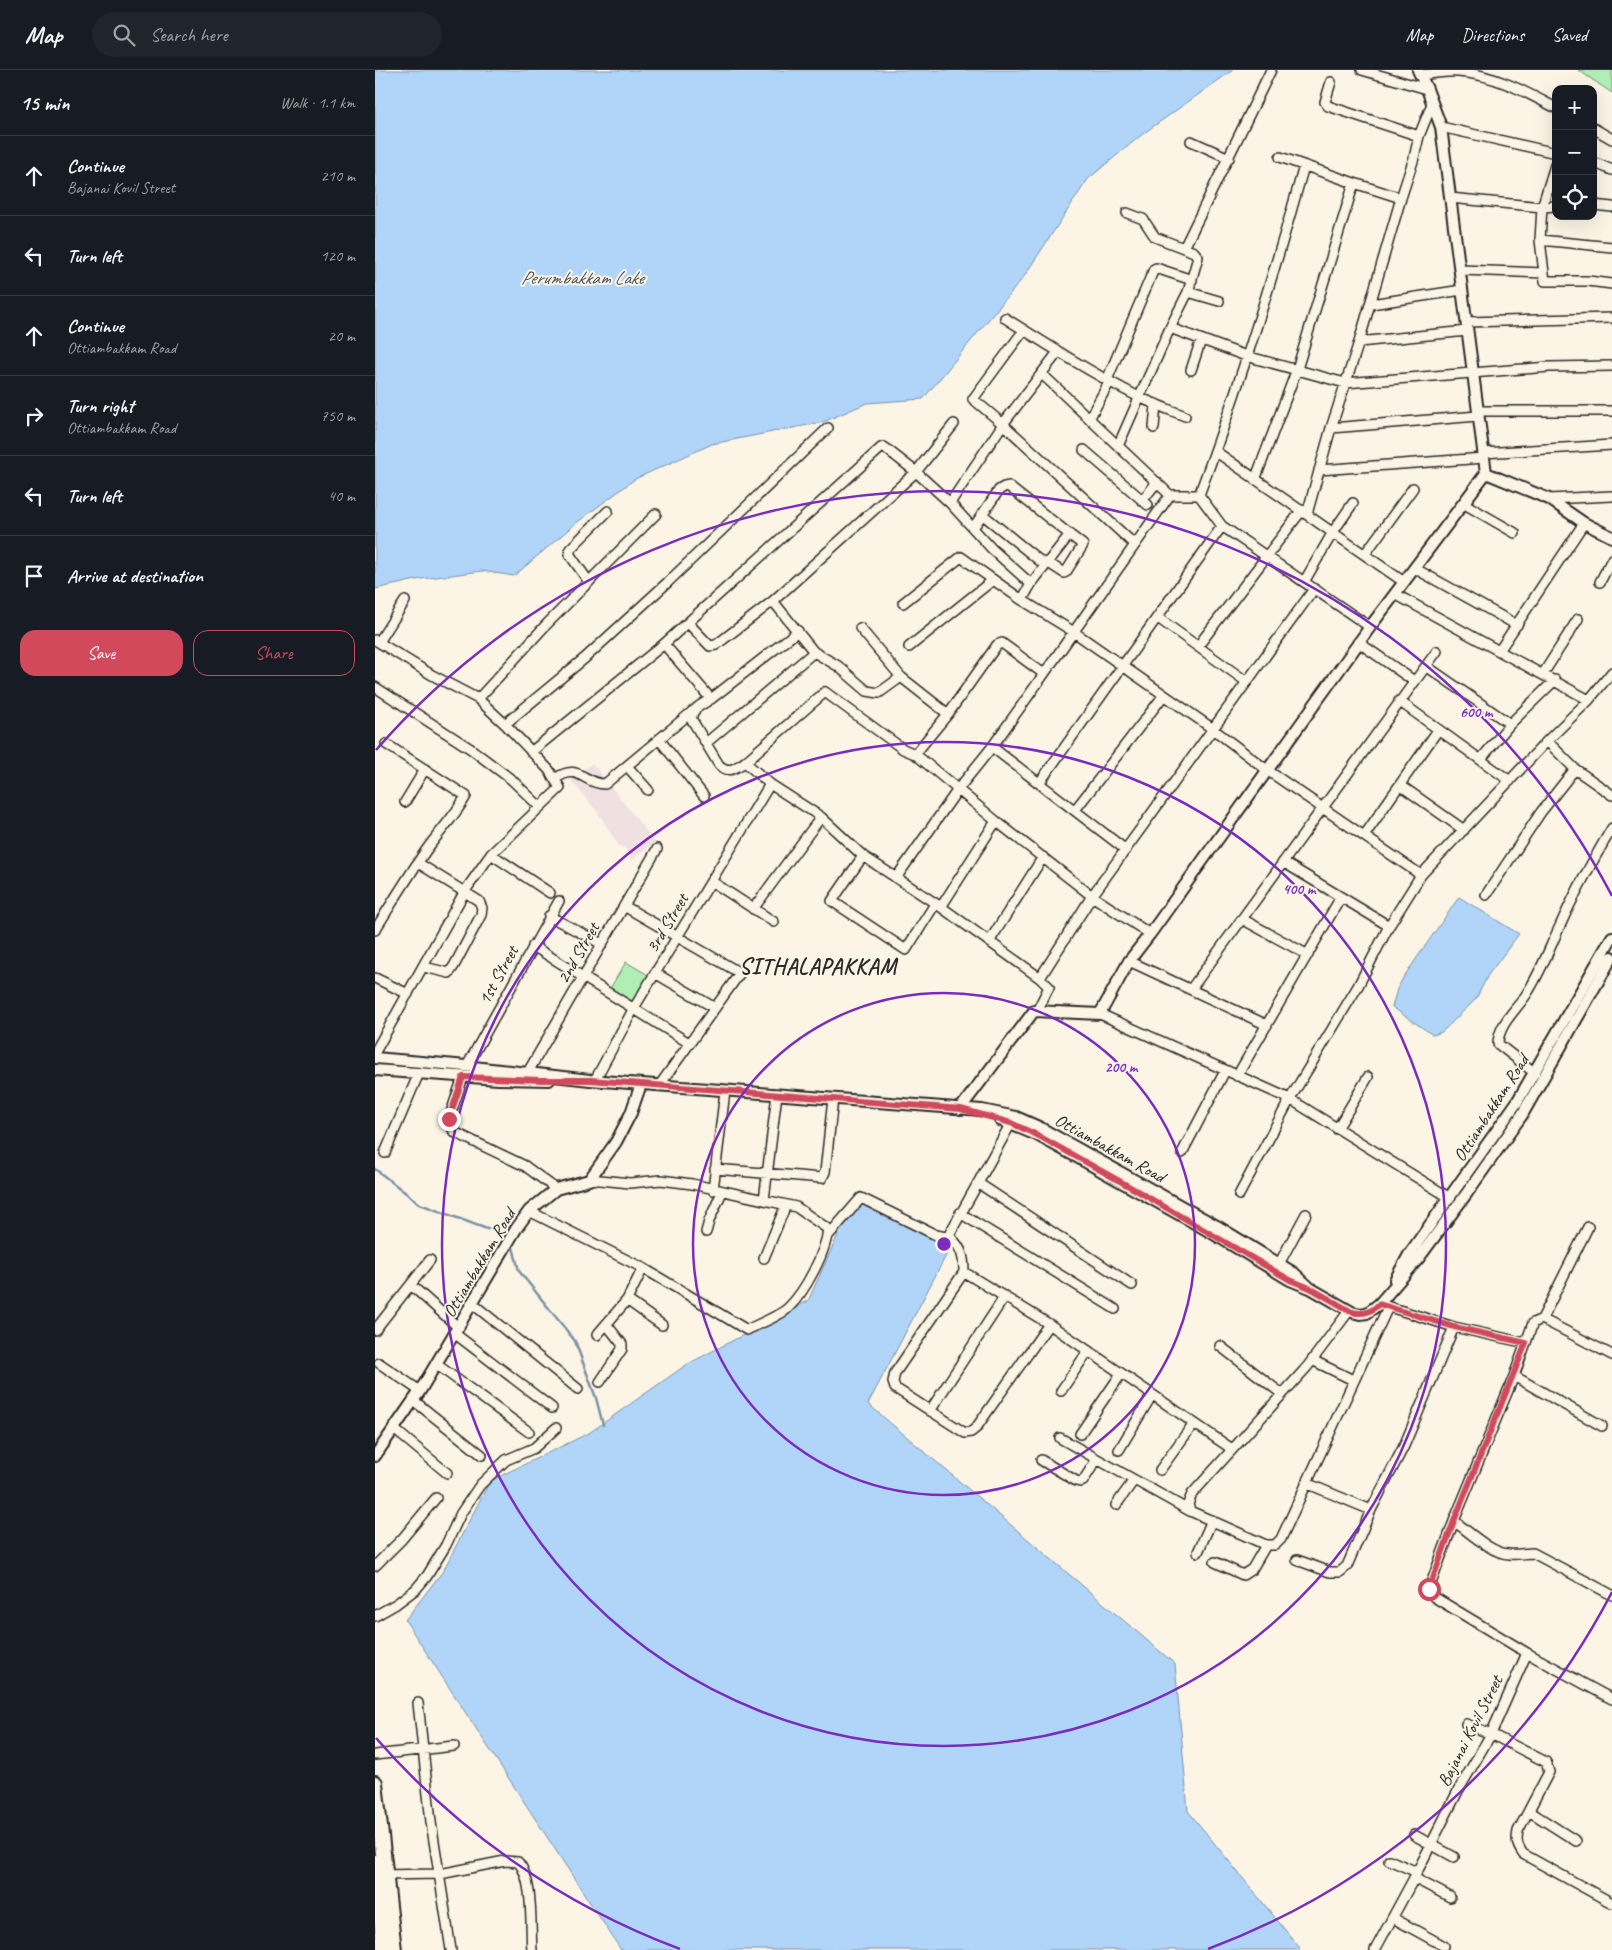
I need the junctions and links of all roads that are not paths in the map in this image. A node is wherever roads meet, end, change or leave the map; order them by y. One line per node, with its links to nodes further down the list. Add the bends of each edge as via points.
1 (1271, 70): 15 (street)
2 (1362, 70): 5 (street)
3 (1419, 73): 5 (street); 7 (street, via 1457,72 1482,76)
4 (1331, 82): 10 (street, via 1325,102 1328,106)
5 (1427, 90): 6 (street)
6 (1431, 104): 8 (street); 10 (street)
7 (1552, 106)
8 (1441, 128): 13 (street); 22 (street)
9 (1596, 130): 11 (street)
10 (1419, 136): 21 (street)
11 (1612, 139)
12 (1191, 141): 15 (street)
13 (1552, 152)
14 (1280, 157): 17 (street)
15 (1229, 158): 30 (street)
16 (1597, 164): 18 (street)
17 (1304, 166): 20 (street); 47 (street, via 1281,250)
18 (1612, 170)
19 (1552, 175): 25 (street)
20 (1354, 183): 21 (street); 49 (street)
21 (1401, 198): 38 (street)
22 (1450, 198): 25 (street); 31 (street)
23 (1597, 205): 26 (street)
24 (1552, 206): 25 (street)
25 (1542, 207): 28 (street)
26 (1612, 207)
27 (1127, 213): 30 (street, via 1143,219 1155,237)
28 (1540, 240): 29 (street); 32 (street)
29 (1612, 247)
30 (1185, 248): 33 (street, via 1198,256)
31 (1459, 270): 32 (street); 35 (street)
32 (1544, 273): 34 (street, via 1545,281)
33 (1192, 280): 36 (street); 53 (street, via 1154,269)
34 (1612, 284)
35 (1462, 290): 38 (street); 41 (street)
36 (1188, 292): 37 (street); 42 (street)
37 (1219, 301)
38 (1371, 304): 45 (street)
39 (1005, 318): 43 (street)
40 (1612, 318): 41 (street)
41 (1467, 327): 45 (street); 51 (street)
42 (1170, 328): 44 (street); 55 (street)
43 (1024, 330): 46 (street); 62 (street, via 973,399)
44 (1201, 340): 47 (street); 50 (street)
45 (1359, 342): 54 (street)
46 (1058, 352): 52 (street); 53 (street)
47 (1246, 356): 49 (street); 69 (street)
48 (1612, 366): 51 (street)
49 (1297, 369): 54 (street); 74 (street)
50 (1191, 370)
51 (1473, 373): 54 (street); 58 (street)
52 (1042, 374): 60 (street); 62 (street)
53 (1109, 380): 55 (street); 60 (street)
54 (1345, 383): 65 (street)
55 (1139, 397): 56 (street); 67 (street)
56 (1156, 404): 59 (street); 64 (street)
57 (1612, 411): 58 (street)
58 (1478, 414): 65 (street); 70 (street)
59 (1185, 416)
60 (1089, 419): 67 (street)
61 (954, 424): 72 (street)
62 (1003, 424): 81 (street); 95 (street)
63 (828, 428): 146 (street, via 613,633)
64 (1154, 428)
65 (1331, 428): 71 (street)
66 (1612, 445): 70 (street)
67 (1118, 446): 75 (street)
68 (1084, 450): 75 (street, via 1145,503)
69 (1215, 452): 74 (street); 78 (street)
70 (1484, 456): 71 (street); 73 (street)
71 (1319, 470): 85 (street)
72 (917, 472): 81 (street); 111 (street); 115 (street, via 881,448)
73 (1486, 473): 80 (street); 83 (street)
74 (1255, 480): 85 (street)
75 (1157, 482): 77 (street)
76 (1413, 488): 96 (street)
77 (1170, 495): 78 (street); 95 (street)
78 (1199, 495): 89 (street)
79 (1612, 496): 80 (street)
80 (1549, 499): 88 (street)
81 (950, 503): 90 (street)
82 (1353, 503): 91 (street)
83 (1463, 503): 92 (street); 100 (street)
84 (608, 511): 102 (street, via 570,550 569,555)
85 (1304, 512): 91 (street); 97 (street)
86 (656, 514): 102 (street)
87 (983, 514): 90 (street); 93 (street, via 999,490 1008,486); 99 (street)
88 (1584, 523): 94 (street); 116 (street)
89 (1222, 526): 97 (street); 113 (street)
90 (973, 528): 106 (street)
91 (1333, 532): 96 (street); 103 (street)
92 (1515, 533)
93 (1070, 534): 99 (street); 99 (street, via 1083,545 1066,572)
94 (1612, 537)
95 (1135, 545): 120 (street)
96 (1365, 554): 104 (street)
97 (1266, 556): 103 (street); 124 (street)
98 (1612, 559): 105 (street)
99 (1046, 563): 106 (street)
100 (1414, 568): 104 (street); 116 (street)
101 (993, 580): 109 (street); 112 (street, via 961,557); 125 (street)
102 (589, 582): 140 (street)
103 (1304, 582): 107 (street)
104 (1404, 582): 108 (street)
105 (1600, 582)
106 (1031, 584): 109 (street)
107 (1314, 589): 117 (street); 137 (street)
108 (1395, 594): 117 (street); 128 (street)
109 (1022, 600): 120 (street)
110 (405, 601): 121 (street)
111 (773, 601): 115 (street, via 716,645 710,646); 119 (street)
112 (903, 603)
113 (1158, 618): 124 (street); 130 (street)
114 (1578, 619): 132 (street)
115 (688, 623): 123 (street)
116 (1517, 625): 128 (street)
117 (1369, 627): 122 (street)
118 (860, 628): 134 (street)
119 (798, 631): 127 (street); 141 (street)
120 (1074, 632): 130 (street); 131 (street)
121 (377, 641): 140 (street)
122 (1359, 642): 136 (street); 162 (street)
123 (664, 644): 141 (street); 155 (street)
124 (1198, 646): 137 (street)
125 (909, 647)
126 (1437, 651): 129 (street)
127 (815, 652): 134 (street, via 838,666 867,691 879,693); 152 (street)
128 (1499, 652): 132 (street)
129 (1426, 666): 136 (street); 147 (street)
130 (1124, 667): 139 (street); 165 (street)
131 (1044, 674): 145 (street, via 1002,644 997,645); 154 (street)
132 (1543, 674): 135 (street)
133 (1612, 674): 142 (street)
134 (901, 677): 145 (street)
135 (1555, 680): 142 (street); 147 (street)
136 (1414, 681): 143 (street)
137 (1247, 682): 148 (street)
138 (375, 687): 173 (street, via 471,749 512,780)
139 (1164, 695): 148 (street); 175 (street)
140 (478, 699): 146 (street)
141 (711, 699): 144 (street)
142 (1589, 700): 151 (street)
143 (1399, 701): 149 (street); 174 (street)
144 (693, 711): 150 (street); 152 (street, via 691,720)
145 (948, 714): 156 (street)
146 (505, 724): 155 (street)
147 (1509, 724): 157 (street)
148 (1213, 729): 162 (street); 182 (street)
149 (1438, 730): 157 (street); 167 (street)
150 (659, 739): 159 (street); 171 (street)
151 (1547, 741): 161 (street); 164 (street)
152 (706, 743): 158 (street, via 725,770 731,771)
153 (386, 744): 160 (street)
154 (992, 747): 165 (street); 168 (street)
155 (531, 752): 163 (street)
156 (915, 754): 158 (street, via 903,749 825,692); 168 (street)
157 (1481, 758): 164 (street)
158 (745, 762): 166 (street)
159 (627, 766): 163 (street, via 605,784 597,784 577,772); 169 (street)
160 (425, 769): 172 (street); 187 (street, via 465,796 456,814)
161 (1575, 769): 170 (street); 193 (street, via 1541,812)
162 (1267, 770): 174 (street); 205 (street)
163 (555, 779): 173 (street, via 560,788)
164 (1510, 781): 179 (street)
165 (1040, 782): 175 (street)
166 (770, 784): 176 (street); 190 (street, 3rd Street)
167 (1400, 785): 179 (street); 180 (street)
168 (959, 788): 177 (street); 189 (street)
169 (647, 790)
170 (1612, 794)
171 (704, 796)
172 (405, 802)
173 (540, 807): 183 (street)
174 (1323, 807): 180 (street); 186 (street)
175 (1075, 810): 182 (street)
176 (821, 817): 184 (street); 199 (street)
177 (996, 821): 185 (street); 198 (street)
178 (1612, 828): 233 (street, via 1585,872 1537,976 1498,1037 1498,1044)
179 (1464, 830): 188 (street)
180 (1364, 836): 188 (street)
181 (657, 849): 197 (street, 2nd Street)
182 (1126, 850): 194 (street)
183 (491, 854): 191 (street); 192 (street)
184 (863, 856): 189 (street); 198 (street, via 832,901 906,950)
185 (1043, 857): 194 (street); 208 (street)
186 (1283, 862): 195 (street); 201 (street)
187 (418, 863): 191 (street); 204 (street)
188 (1421, 875): 203 (street)
189 (897, 878): 198 (street)
190 (711, 881): 199 (street); 206 (street, 3rd Street)
191 (465, 891): 214 (street); 214 (street, via 479,901 481,916 449,973)
192 (550, 893)
193 (1486, 895)
194 (1093, 896): 205 (street); 218 (street)
195 (1341, 897): 203 (street); 211 (street)
196 (559, 900): 200 (street, 1st Street)
197 (624, 906): 206 (street); 209 (street, 2nd Street)
198 (938, 906): 208 (street)
199 (753, 909): 202 (street)
200 (549, 916): 209 (street); 210 (street, 1st Street)
201 (1242, 919): 211 (street); 219 (street)
202 (774, 922)
203 (1389, 926): 244 (street, via 1358,986)
204 (375, 930)
205 (1150, 934): 213 (street)
206 (678, 936): 215 (street, 3rd Street); 222 (street, via 740,973)
207 (1612, 937): 233 (street, Ottiambakkam Road)
208 (989, 942): 218 (street)
209 (602, 944): 216 (street, 2nd Street)
210 (533, 946): 216 (street); 229 (street, 1st Street)
211 (1308, 955): 225 (street)
212 (1612, 957): 276 (street, Ottiambakkam Road, via 1542,1082 1501,1147 1418,1259)
213 (1129, 961): 219 (street); 224 (street)
214 (424, 967): 220 (street)
215 (655, 973): 221 (street, 3rd Street); 222 (street)
216 (583, 977): 221 (street); 232 (street, 2nd Street)
217 (375, 978): 220 (street)
218 (1040, 978): 223 (street, via 1049,988)
219 (1191, 989): 225 (street)
220 (408, 994): 227 (street)
221 (634, 1008): 226 (street); 238 (street, 3rd Street)
222 (715, 1008): 226 (street)
223 (1037, 1011): 224 (street); 245 (street)
224 (1100, 1014): 231 (street)
225 (1267, 1026): 235 (street)
226 (689, 1043): 240 (street)
227 (375, 1052)
228 (375, 1058): 229 (street, Ottiambakkam Road)
229 (467, 1066): 232 (street, Ottiambakkam Road)
230 (375, 1070): 234 (street, Ottiambakkam Road)
231 (1225, 1071): 235 (street); 249 (street)
232 (528, 1072): 238 (street, Ottiambakkam Road)
233 (1535, 1073): 258 (street, Ottiambakkam Road, via 1498,1132)
234 (419, 1074): 236 (street, Ottiambakkam Road); 248 (street)
235 (1237, 1076): 244 (street)
236 (463, 1077): 238 (street, Ottiambakkam Road); 254 (street, via 449,1119 454,1132 525,1166)
237 (1368, 1077): 247 (street)
238 (593, 1080): 239 (street, Ottiambakkam Road)
239 (641, 1084): 240 (street, Ottiambakkam Road); 252 (street, via 616,1142)
240 (659, 1086): 241 (street, Ottiambakkam Road)
241 (725, 1091): 242 (street, Ottiambakkam Road); 250 (street)
242 (777, 1094): 243 (street, Ottiambakkam Road); 251 (street)
243 (833, 1099): 245 (street, Ottiambakkam Road); 251 (street, via 825,1172 821,1178)
244 (1290, 1099): 247 (street); 257 (street)
245 (961, 1109): 246 (street, Ottiambakkam Road); 270 (street, Ottiambakkam Road, via 997,1112 1041,1128)
246 (1011, 1123): 253 (street); 275 (street, Ottiambakkam Road, via 1134,1189 1290,1280)
247 (1337, 1129): 258 (street)
248 (385, 1153)
249 (1182, 1154)
250 (715, 1169): 251 (street); 255 (street)
251 (767, 1174): 259 (street)
252 (590, 1178): 254 (street, Ottiambakkam Road); 255 (street, via 630,1183 661,1180)
253 (978, 1183): 262 (street); 274 (street)
254 (556, 1189): 261 (street, Ottiambakkam Road)
255 (713, 1190): 256 (street)
256 (722, 1192): 259 (street); 265 (street)
257 (1239, 1195)
258 (1450, 1198): 276 (street, Ottiambakkam Road)
259 (764, 1200): 260 (street)
260 (786, 1205): 266 (street, via 797,1207 822,1224 828,1229); 268 (street)
261 (529, 1211): 271 (street); 279 (street, Ottiambakkam Road)
262 (960, 1214): 267 (street, via 949,1233); 281 (street)
263 (1306, 1214): 270 (street)
264 (1588, 1227): 283 (street)
265 (707, 1232)
266 (827, 1237): 267 (street, via 861,1198 935,1235); 271 (street, via 807,1284 787,1309 747,1330)
267 (951, 1238): 272 (street, via 961,1250)
268 (764, 1258)
269 (430, 1260): 273 (street)
270 (1279, 1264): 275 (street, Ottiambakkam Road)
271 (643, 1268): 278 (street)
272 (964, 1272): 277 (street); 309 (street, via 895,1373 895,1388)
273 (411, 1285): 288 (street); 289 (street)
274 (1132, 1285)
275 (1310, 1288): 282 (street, Ottiambakkam Road)
276 (1388, 1292): 280 (street, Ottiambakkam Road)
277 (1005, 1296): 284 (street); 309 (street)
278 (627, 1300): 285 (street); 286 (street)
279 (473, 1304): 289 (street, Ottiambakkam Road); 302 (street)
280 (1383, 1305): 282 (street, via 1367,1313); 287 (street); 300 (street)
281 (1115, 1309)
282 (1349, 1311): 295 (street)
283 (1542, 1319): 291 (street, via 1533,1323); 294 (street)
284 (1049, 1324): 293 (street); 309 (street, via 971,1432 965,1432)
285 (607, 1325): 290 (street); 301 (street, via 622,1344 622,1349)
286 (662, 1325)
287 (1454, 1327): 291 (street); 330 (street, via 1404,1446)
288 (375, 1330)
289 (456, 1330): 297 (street, Ottiambakkam Road); 308 (street)
290 (597, 1335)
291 (1526, 1343): 299 (street)
292 (1220, 1346): 306 (street)
293 (1088, 1350): 298 (street); 304 (street)
294 (1612, 1355)
295 (1312, 1360): 300 (street); 306 (street)
296 (379, 1363): 303 (street)
297 (436, 1364): 303 (street, Ottiambakkam Road); 314 (street)
298 (1121, 1374): 305 (street); 315 (street)
299 (1514, 1376): 311 (street); 332 (street)
300 (1353, 1380): 326 (street)
301 (600, 1382)
302 (578, 1389)
303 (420, 1391): 307 (street, Ottiambakkam Road)
304 (1061, 1391)
305 (1152, 1394): 310 (street); 318 (street)
306 (1282, 1394): 317 (street)
307 (413, 1400): 313 (street, Ottiambakkam Road); 319 (street)
308 (552, 1408)
309 (931, 1411)
310 (1195, 1423): 317 (street); 323 (street)
311 (1602, 1426)
312 (556, 1428): 339 (street, via 533,1448 506,1460 480,1484 417,1589)
313 (393, 1429): 320 (street, Ottiambakkam Road); 324 (street)
314 (529, 1432)
315 (1080, 1434)
316 (1061, 1438): 321 (street)
317 (1232, 1449): 329 (street, via 1192,1494 1188,1504)
318 (1119, 1450)
319 (482, 1455)
320 (375, 1456)
321 (1097, 1459): 322 (street, via 1080,1482); 325 (street)
322 (1041, 1460)
323 (1160, 1470)
324 (447, 1473)
325 (1134, 1480): 328 (street); 329 (street)
326 (1306, 1483): 330 (street); 333 (street, via 1281,1539 1275,1546)
327 (436, 1498): 337 (street)
328 (1116, 1505)
329 (1190, 1510): 331 (street)
330 (1371, 1510): 335 (street, via 1347,1566 1340,1572 1329,1572)
331 (1212, 1520): 333 (street); 334 (street)
332 (1454, 1521): 338 (street, via 1498,1552 1510,1555 1533,1553); 340 (street, via 1429,1589 1434,1597)
333 (1266, 1544): 336 (street, via 1253,1570 1243,1575)
334 (1198, 1552)
335 (1297, 1560)
336 (1215, 1562)
337 (375, 1566)
338 (1612, 1594)
339 (375, 1616)
340 (1527, 1653): 341 (street); 344 (street, Bajanai Kovil Street)
341 (1612, 1699)
342 (418, 1703): 346 (street)
343 (1466, 1724): 344 (street)
344 (1491, 1734): 349 (street, via 1545,1762 1549,1772); 352 (street, Bajanai Kovil Street, via 1457,1791)
345 (454, 1746): 346 (street)
346 (423, 1749): 347 (street); 356 (street)
347 (375, 1755)
348 (375, 1783): 355 (main road)
349 (1529, 1811): 351 (street); 359 (street, via 1518,1831 1518,1846 1523,1854)
350 (1414, 1835): 352 (street)
351 (1576, 1841)
352 (1432, 1843): 353 (street); 357 (street, Bajanai Kovil Street)
353 (1454, 1856)
354 (1389, 1860): 357 (street)
355 (378, 1872): 356 (street); 362 (main road); 363 (main road)
356 (440, 1874): 364 (street); 365 (street, via 505,1861 517,1862 523,1868 528,1886)
357 (1416, 1875): 358 (street); 360 (street, Bajanai Kovil Street)
358 (1450, 1897)
359 (1612, 1903)
360 (1393, 1918): 361 (street); 366 (street, Bajanai Kovil Street)
361 (1444, 1946)
362 (384, 1950)
363 (395, 1950)
364 (451, 1950)
365 (532, 1950)
366 (1375, 1950)

